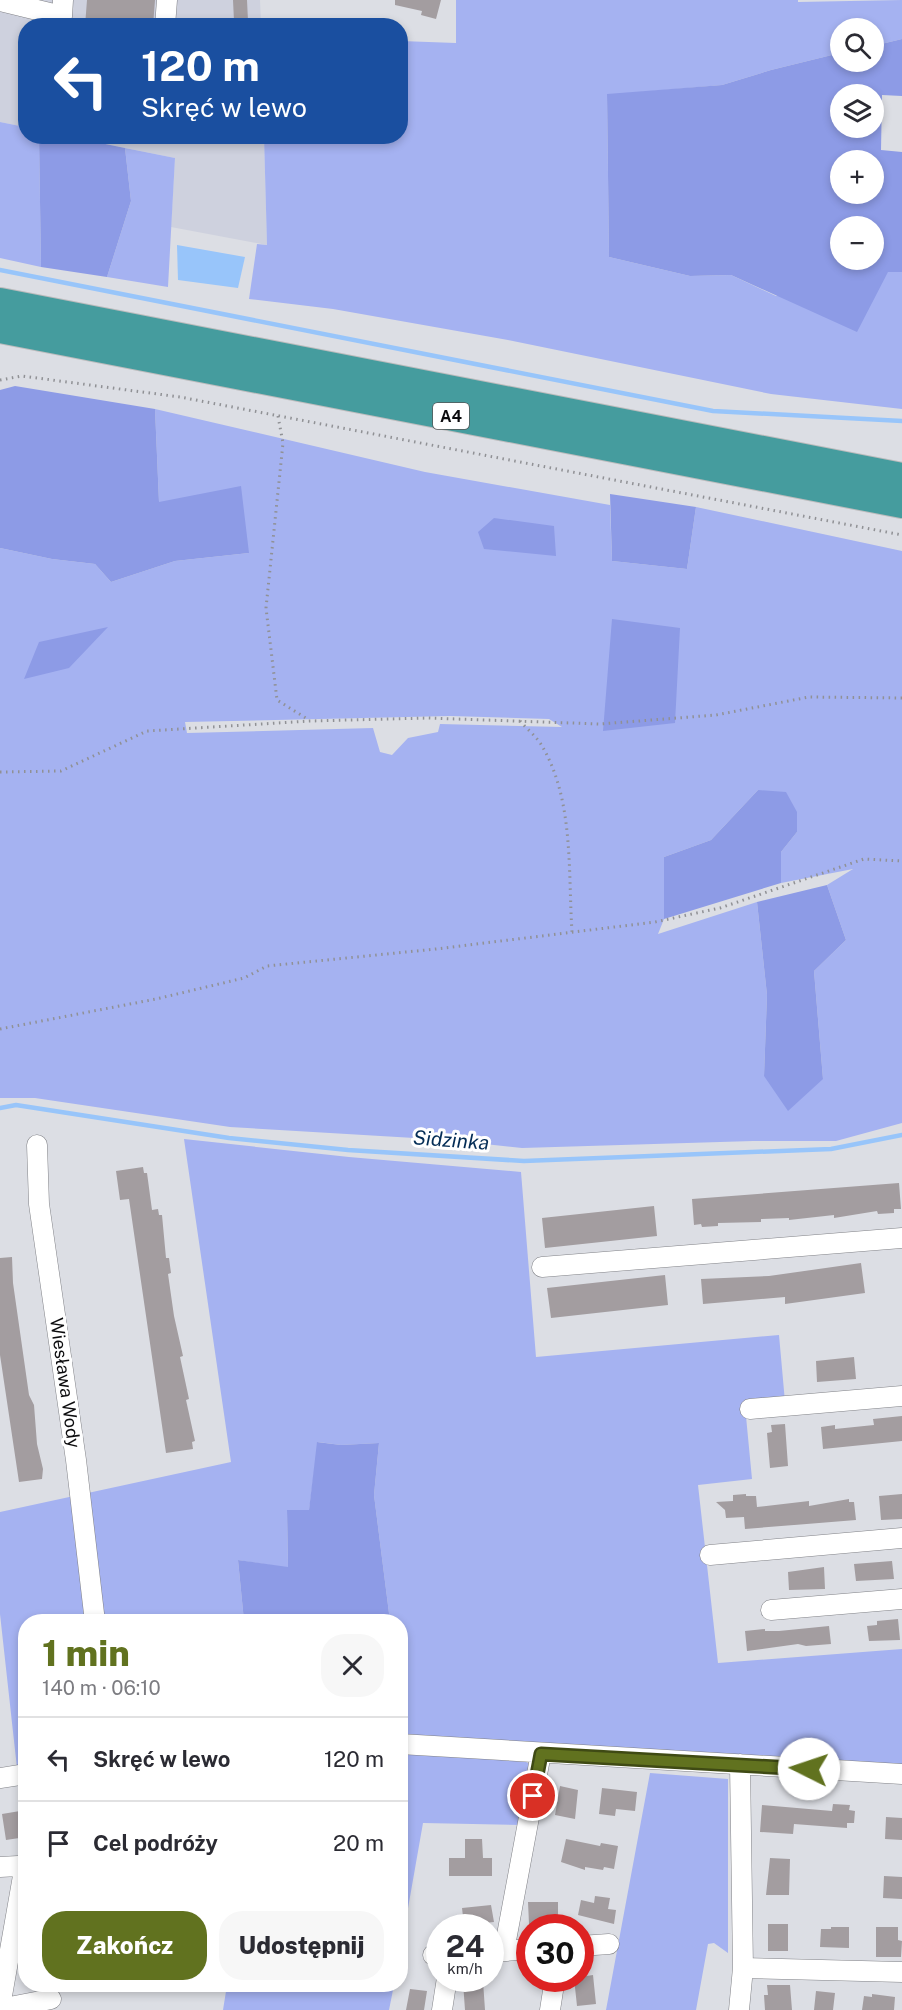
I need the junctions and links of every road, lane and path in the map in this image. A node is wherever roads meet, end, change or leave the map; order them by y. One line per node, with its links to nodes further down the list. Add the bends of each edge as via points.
1 (63, 0): 4 (street, via 63,16)
2 (167, 0): 5 (street)
3 (0, 1): 4 (street)
4 (28, 17)
5 (166, 18)
6 (0, 302): 10 (highway, A4)
7 (0, 328): 11 (highway, A4)
8 (0, 380): 9 (path, via 22,376 180,397)
9 (278, 416): 12 (path); 14 (path, via 283,443 266,608 277,700)
10 (902, 477)
11 (902, 504)
12 (902, 535)
13 (902, 698): 15 (path, via 809,697 716,715 600,724)
14 (310, 721): 15 (path); 16 (path, via 147,731 61,771)
15 (520, 721): 18 (path, via 541,744 559,784 566,827)
16 (0, 772)
17 (902, 861): 18 (path, via 864,859 720,908 655,922)
18 (572, 932): 19 (path, via 267,966 244,978)
19 (0, 1029)
20 (37, 1145): 29 (street, Wiesława Wody, via 39,1204)
21 (902, 1238): 22 (street)
22 (542, 1267)
23 (902, 1396): 24 (street)
24 (750, 1409)
25 (902, 1538): 26 (street)
26 (710, 1555)
27 (902, 1599): 28 (street)
28 (771, 1610)
29 (94, 1614)
30 (408, 1745): 31 (street)
31 (541, 1754): 32 (street); 39 (street)
32 (740, 1764): 33 (street); 42 (street)
33 (902, 1774)
34 (18, 1775): 35 (street)
35 (0, 1778)
36 (18, 1866): 37 (street)
37 (0, 1867)
38 (18, 1905): 47 (street)
39 (504, 1920)
40 (609, 1944): 41 (street)
41 (594, 1945)
42 (743, 1968): 43 (street); 50 (street)
43 (902, 1972)
44 (445, 1992): 48 (street)
45 (553, 1992): 49 (street)
46 (51, 1999): 47 (street)
47 (0, 2008)
48 (442, 2010)
49 (550, 2010)
50 (739, 2010)

